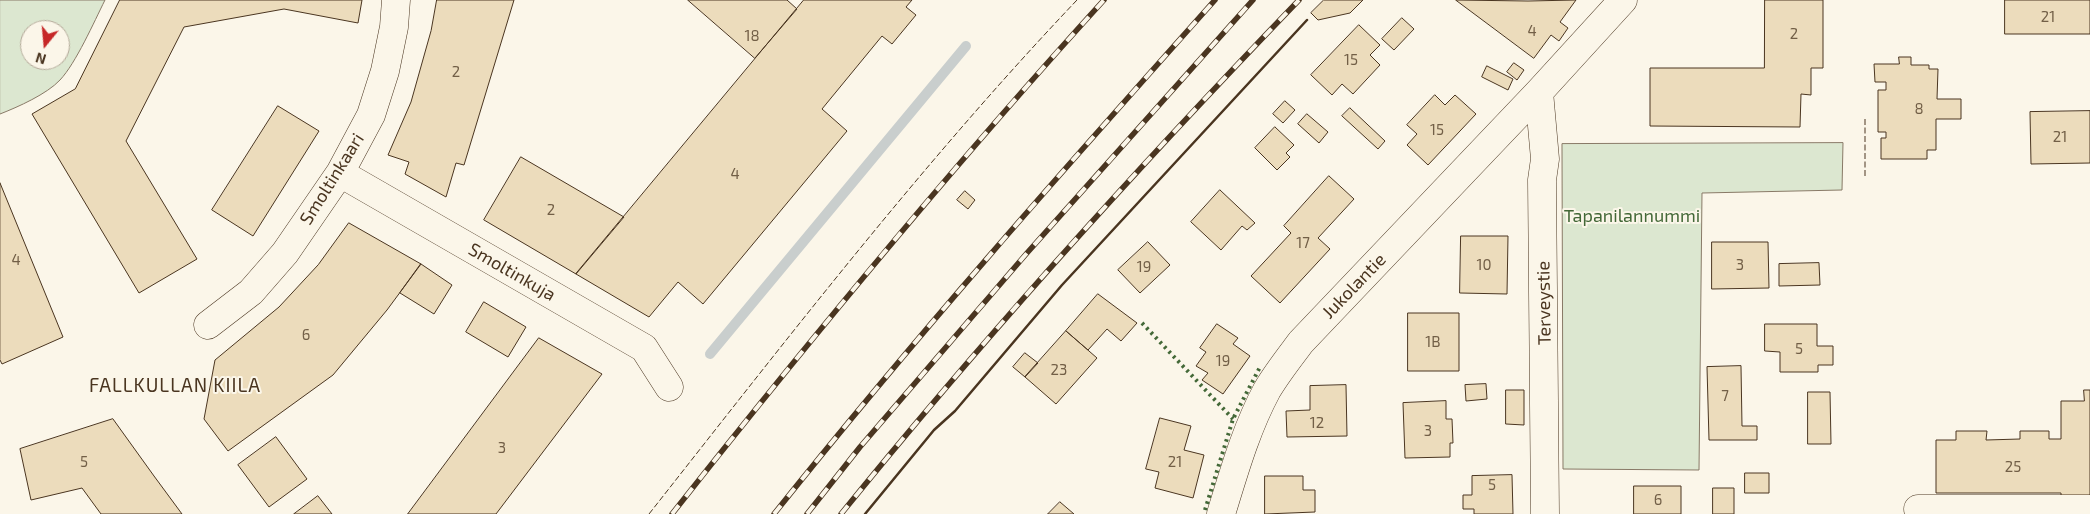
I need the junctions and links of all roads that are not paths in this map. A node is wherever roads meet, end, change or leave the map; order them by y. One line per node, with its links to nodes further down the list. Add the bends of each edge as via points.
1 (396, 0): 4 (street, Smoltinkaari, via 385,71 371,115)
2 (1623, 0): 3 (street, Jukolantie)
3 (1539, 92): 9 (street, Jukolantie, via 1301,342 1281,368 1255,415); 10 (street, Terveystie, via 1545,159 1542,180)
4 (340, 173): 5 (street, Smoltinkaari, via 285,253 251,292); 6 (street, Smoltinkuja, via 644,348)
5 (208, 325)
6 (669, 387)
7 (1918, 509): 8 (street)
8 (2090, 509)
9 (1220, 514)
10 (1545, 514)

